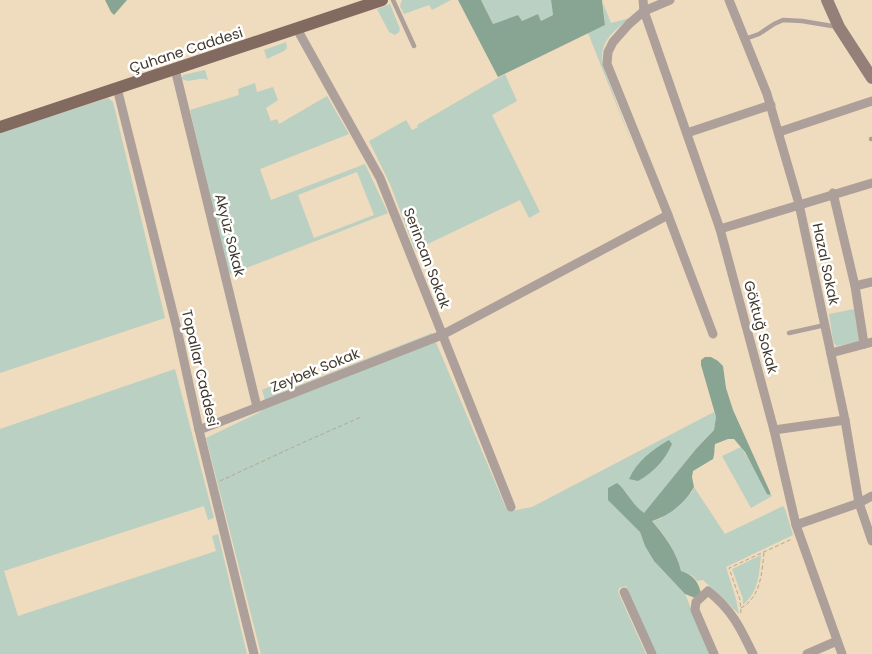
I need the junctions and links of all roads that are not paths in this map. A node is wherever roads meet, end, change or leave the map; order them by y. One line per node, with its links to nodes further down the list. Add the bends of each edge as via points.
1 (382, 0): 9 (main road, Çuhane Caddesi)
2 (393, 0): 11 (lane)
3 (643, 0): 7 (street, Göktuğ Sokak)
4 (670, 0): 7 (street)
5 (729, 0): 10 (street, Hazal Sokak)
6 (827, 0): 8 (street)
7 (644, 11): 19 (street, Göktuğ Sokak); 23 (street, via 612,42 607,64)
8 (839, 27): 10 (lane, via 783,20); 13 (street)
9 (297, 29): 12 (main road, Çuhane Caddesi); 30 (street, Serincan Sokak, via 380,178)
10 (745, 40): 16 (street, Hazal Sokak)
11 (414, 46)
12 (175, 69): 14 (main road, Çuhane Caddesi); 33 (street, Akyüz Sokak)
13 (872, 78)
14 (117, 88): 17 (main road, Çuhane Caddesi); 35 (street, Topallar Caddesi)
15 (872, 102): 18 (street)
16 (771, 105): 18 (street, Hazal Sokak); 19 (street)
17 (0, 127)
18 (779, 132): 22 (street, Hazal Sokak)
19 (687, 133): 24 (street, Göktuğ Sokak)
20 (872, 182): 21 (street)
21 (833, 193): 22 (street); 26 (street)
22 (799, 204): 24 (street); 27 (street, Hazal Sokak)
23 (668, 215): 29 (street); 30 (street, Zeybek Sokak)
24 (720, 228): 36 (street, Göktuğ Sokak)
25 (872, 282): 26 (street)
26 (855, 286): 31 (street)
27 (825, 325): 28 (lane); 32 (street, Hazal Sokak)
28 (789, 333)
29 (713, 334)
30 (442, 335): 33 (street, Zeybek Sokak); 39 (street, Serincan Sokak)
31 (868, 343): 32 (street)
32 (831, 353): 34 (street, Hazal Sokak)
33 (258, 408): 35 (street, Zeybek Sokak)
34 (845, 420): 36 (street); 38 (street, Hazal Sokak)
35 (199, 430): 44 (street, Topallar Caddesi)
36 (774, 430): 40 (street, Göktuğ Sokak)
37 (872, 496): 38 (street)
38 (859, 503): 40 (street); 41 (street, Hazal Sokak)
39 (511, 507)
40 (796, 525): 43 (street, Göktuğ Sokak)
41 (872, 541)
42 (624, 592): 45 (street)
43 (837, 641): 48 (street); 49 (street, Göktuğ Sokak)
44 (254, 654)
45 (652, 654)
46 (714, 654): 47 (street, via 695,610 696,602 708,591 730,611)
47 (753, 654)
48 (807, 654)
49 (842, 654)

